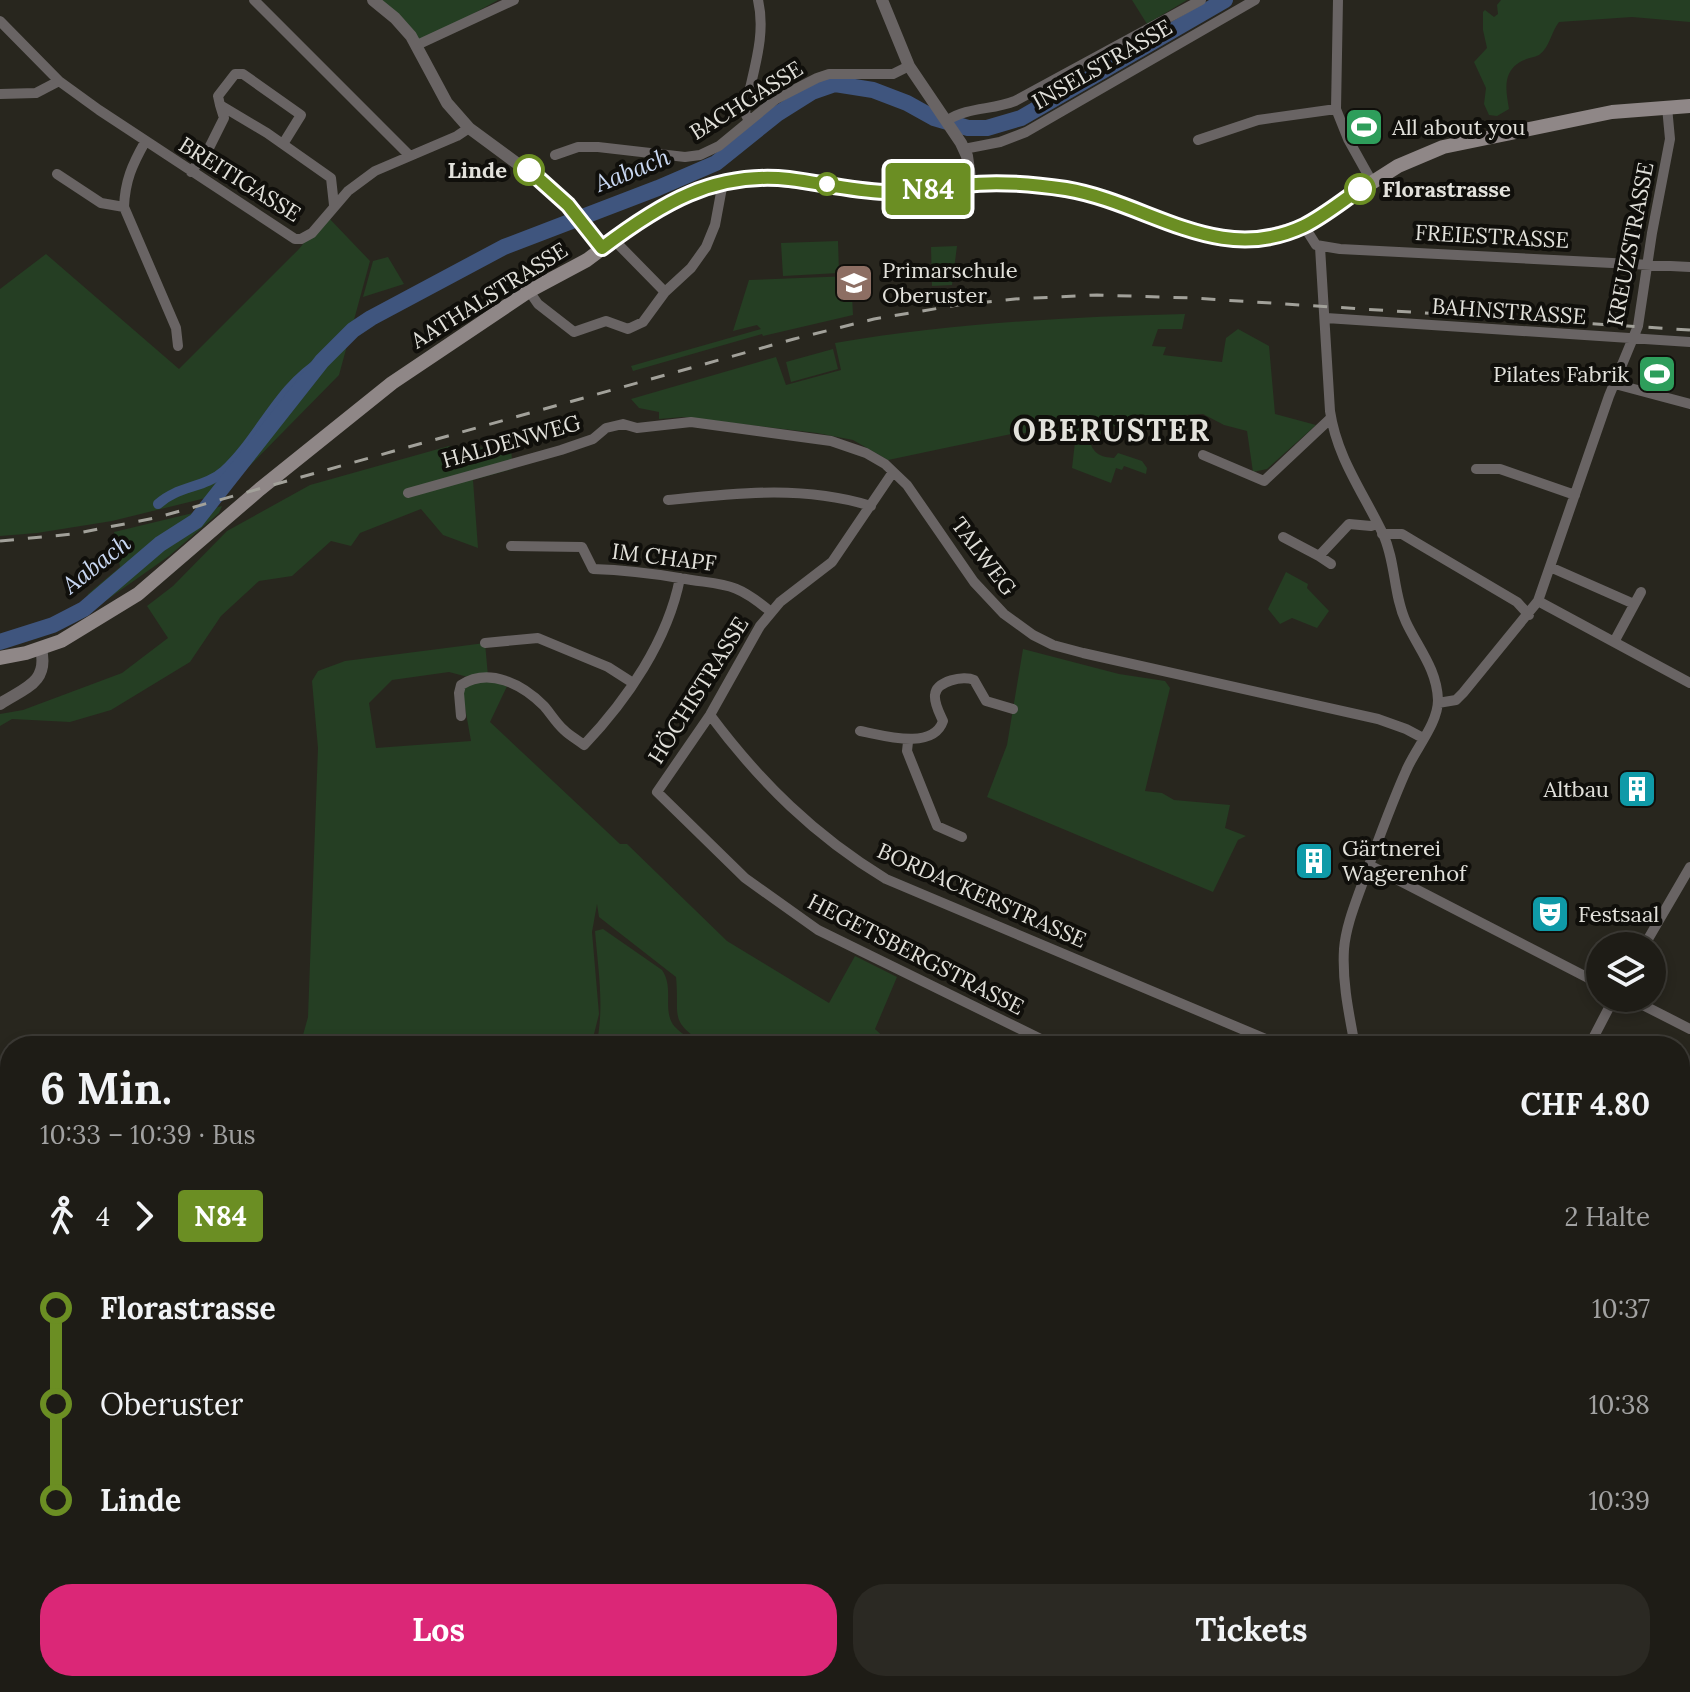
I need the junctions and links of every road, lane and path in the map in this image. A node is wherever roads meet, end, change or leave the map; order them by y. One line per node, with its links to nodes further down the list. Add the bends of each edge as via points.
1 (254, 0): 25 (street)
2 (373, 0): 10 (street)
3 (514, 0): 10 (street)
4 (758, 0): 19 (street, via 761,35 745,113)
5 (882, 0): 11 (street)
6 (1201, 0): 18 (street, via 1015,101 958,113)
7 (1255, 0): 24 (street, INSELSTRASSE, via 1026,132)
8 (1338, 0): 17 (street)
9 (0, 21): 12 (street, BREITIGASSE)
10 (417, 45): 20 (street, via 447,103)
11 (909, 66): 18 (street); 19 (street, BACHGASSE, via 893,74 817,78 776,99)
12 (59, 81): 13 (street, via 36,93); 22 (street, BREITIGASSE)
13 (0, 94)
14 (220, 105): 23 (street); 23 (street, via 218,96 235,74 243,74 301,115); 27 (street, via 224,118)
15 (1690, 106): 16 (main road)
16 (1667, 107): 30 (main road, via 1606,113 1443,147); 37 (street, KREUZSTRASSE, via 1670,139)
17 (1336, 109): 21 (street, via 1258,120); 30 (street)
18 (950, 120): 24 (street)
19 (749, 121): 26 (street, BACHGASSE, via 700,155 610,147 578,147)
20 (469, 128): 25 (street, BREITIGASSE); 35 (street, via 534,174)
21 (1198, 140)
22 (145, 142): 27 (street, BREITIGASSE); 33 (street, via 130,166)
23 (283, 144): 32 (street, via 331,178)
24 (964, 149): 31 (street)
25 (409, 155): 32 (street, BREITIGASSE, via 361,180)
26 (555, 155)
27 (191, 172): 32 (street, BREITIGASSE, via 295,239 312,233)
28 (57, 174): 33 (street, via 101,203)
29 (723, 182): 31 (main road, AATHALSTRASSE, via 776,178 885,192); 35 (main road, AATHALSTRASSE, via 656,210); 40 (street, via 706,247)
30 (1372, 182): 34 (main road)
31 (971, 184): 34 (main road, AATHALSTRASSE, via 1092,195 1220,239 1271,237)
32 (334, 205)
33 (124, 207): 44 (street, via 176,328)
34 (1304, 226): 36 (street)
35 (608, 244): 39 (main road, AATHALSTRASSE); 40 (street)
36 (1320, 247): 37 (street, FREIESTRASSE); 41 (street)
37 (1648, 263): 38 (street, FREIESTRASSE); 42 (street, KREUZSTRASSE)
38 (1690, 267)
39 (529, 291): 40 (street, via 574,332 606,321 628,329 639,326); 70 (main road, AATHALSTRASSE, via 368,401 138,594)
40 (665, 292)
41 (1326, 318): 42 (street, BAHNSTRASSE); 47 (street)
42 (1633, 338): 43 (street, BAHNSTRASSE); 45 (street, KREUZSTRASSE)
43 (1690, 342)
44 (178, 346)
45 (1615, 384): 46 (street); 53 (street, KREUZSTRASSE)
46 (1690, 404)
47 (1331, 418): 49 (street, via 1264,481); 56 (street, via 1345,465)
48 (623, 424): 51 (street, TALWEG, via 637,428 691,422 818,438 866,453); 52 (street, HALDENWEG, via 574,446)
49 (1203, 455)
50 (1476, 469): 53 (street, via 1500,469)
51 (893, 472): 55 (street, HÖCHISTRASSE); 80 (street, TALWEG, via 916,496 989,601 1033,635 1083,653 1378,719)
52 (408, 493)
53 (1575, 495): 61 (street, KREUZSTRASSE)
54 (668, 500): 55 (street, via 748,492 813,493)
55 (871, 506): 66 (street, HÖCHISTRASSE, via 832,562)
56 (1380, 529): 59 (street, via 1349,524); 67 (street, via 1417,543 1517,602); 74 (street, via 1400,606 1427,659)
57 (1283, 537): 59 (street)
58 (511, 546): 62 (street, IM CHAPF, via 582,547 593,569)
59 (1319, 556): 60 (street)
60 (1331, 564)
61 (1550, 567): 64 (street, KREUZSTRASSE); 65 (street)
62 (680, 578): 66 (street, IM CHAPF, via 731,586); 72 (street, via 672,607)
63 (1641, 592): 65 (street)
64 (1538, 601): 67 (street, KREUZSTRASSE); 68 (street)
65 (1634, 604): 68 (street)
66 (771, 612): 77 (street, HÖCHISTRASSE)
67 (1529, 615): 74 (street, KREUZSTRASSE, via 1456,700)
68 (1614, 642): 73 (street)
69 (485, 643): 72 (street, via 538,638 596,661)
70 (41, 649): 71 (main road, AATHALSTRASSE); 75 (street, via 44,668 37,680)
71 (0, 658)
72 (633, 683): 78 (street, via 584,745 529,693 488,676 461,685)
73 (1690, 683)
74 (1438, 703): 80 (street)
75 (0, 704)
76 (1013, 709): 81 (street, via 986,701 974,680 963,677 935,691 941,728)
77 (710, 715): 82 (street, HÖCHISTRASSE); 92 (street, BORDACKERSTRASSE, via 757,775 797,814 886,879)
78 (461, 716)
79 (860, 731): 81 (street)
80 (1423, 738): 84 (street)
81 (908, 742): 83 (street, BORDACKERSTRASSE, via 937,826)
82 (657, 792): 91 (street, HEGETSBERGSTRASSE, via 745,878 818,930)
83 (962, 837)
84 (1369, 865): 87 (street); 93 (street, via 1344,946)
85 (1690, 867): 86 (street)
86 (1652, 932)
87 (1586, 977)
88 (1607, 1012): 94 (street)
89 (1657, 1012): 90 (street)
90 (1690, 1029)
91 (1035, 1036)
92 (1258, 1036)
93 (1353, 1036)
94 (1594, 1036)

